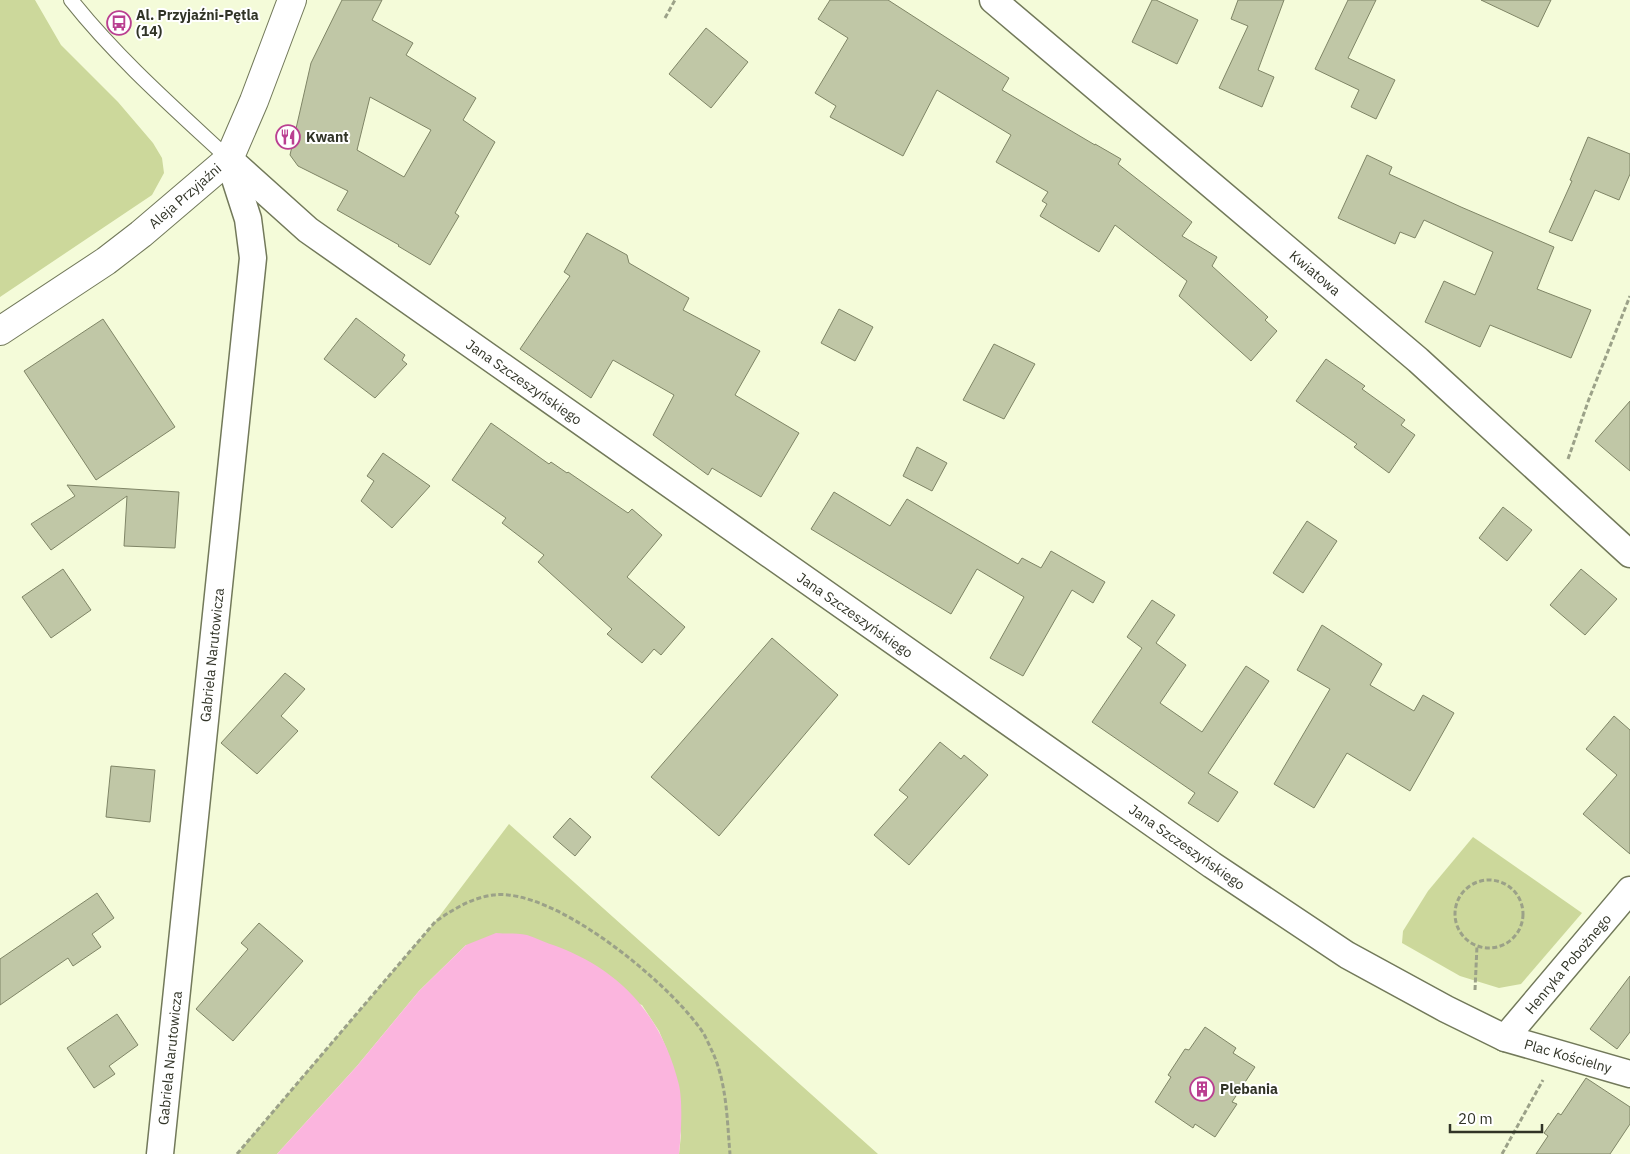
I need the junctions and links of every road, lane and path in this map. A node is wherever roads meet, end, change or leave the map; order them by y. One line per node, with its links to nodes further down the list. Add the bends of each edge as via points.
1 (71, 0): 6 (lane, via 120,54)
2 (292, 0): 6 (street, Aleja Przyjaźni)
3 (675, 0): 5 (path)
4 (993, 0): 9 (street, Kwiatowa, via 1410,354)
5 (665, 18)
6 (228, 159): 8 (street, Aleja Przyjaźni, via 106,261); 14 (street, Jana Szczeszyńskiego, via 308,230 1212,865 1347,955); 17 (street, Gabriela Narutowicza, via 248,219 254,258)
7 (1630, 296): 9 (path)
8 (0, 331)
9 (1558, 488): 10 (street, Kwiatowa)
10 (1630, 554)
11 (1630, 890): 14 (street, Henryka Pobożnego)
12 (1477, 946): 12 (path, via 1460,931 1455,909 1459,898 1471,886 1487,880 1498,881 1509,887 1519,899 1520,925 1512,938 1498,946); 13 (path)
13 (1475, 990)
14 (1505, 1038): 15 (street, Plac Kościelny)
15 (1557, 1053): 16 (street, Plac Kościelny); 20 (path)
16 (1630, 1074)
17 (160, 1154)
18 (237, 1154): 19 (path, via 435,922 457,907 494,895 537,902 579,922 628,956 675,999 700,1027 723,1080)
19 (730, 1154)
20 (1502, 1154)

